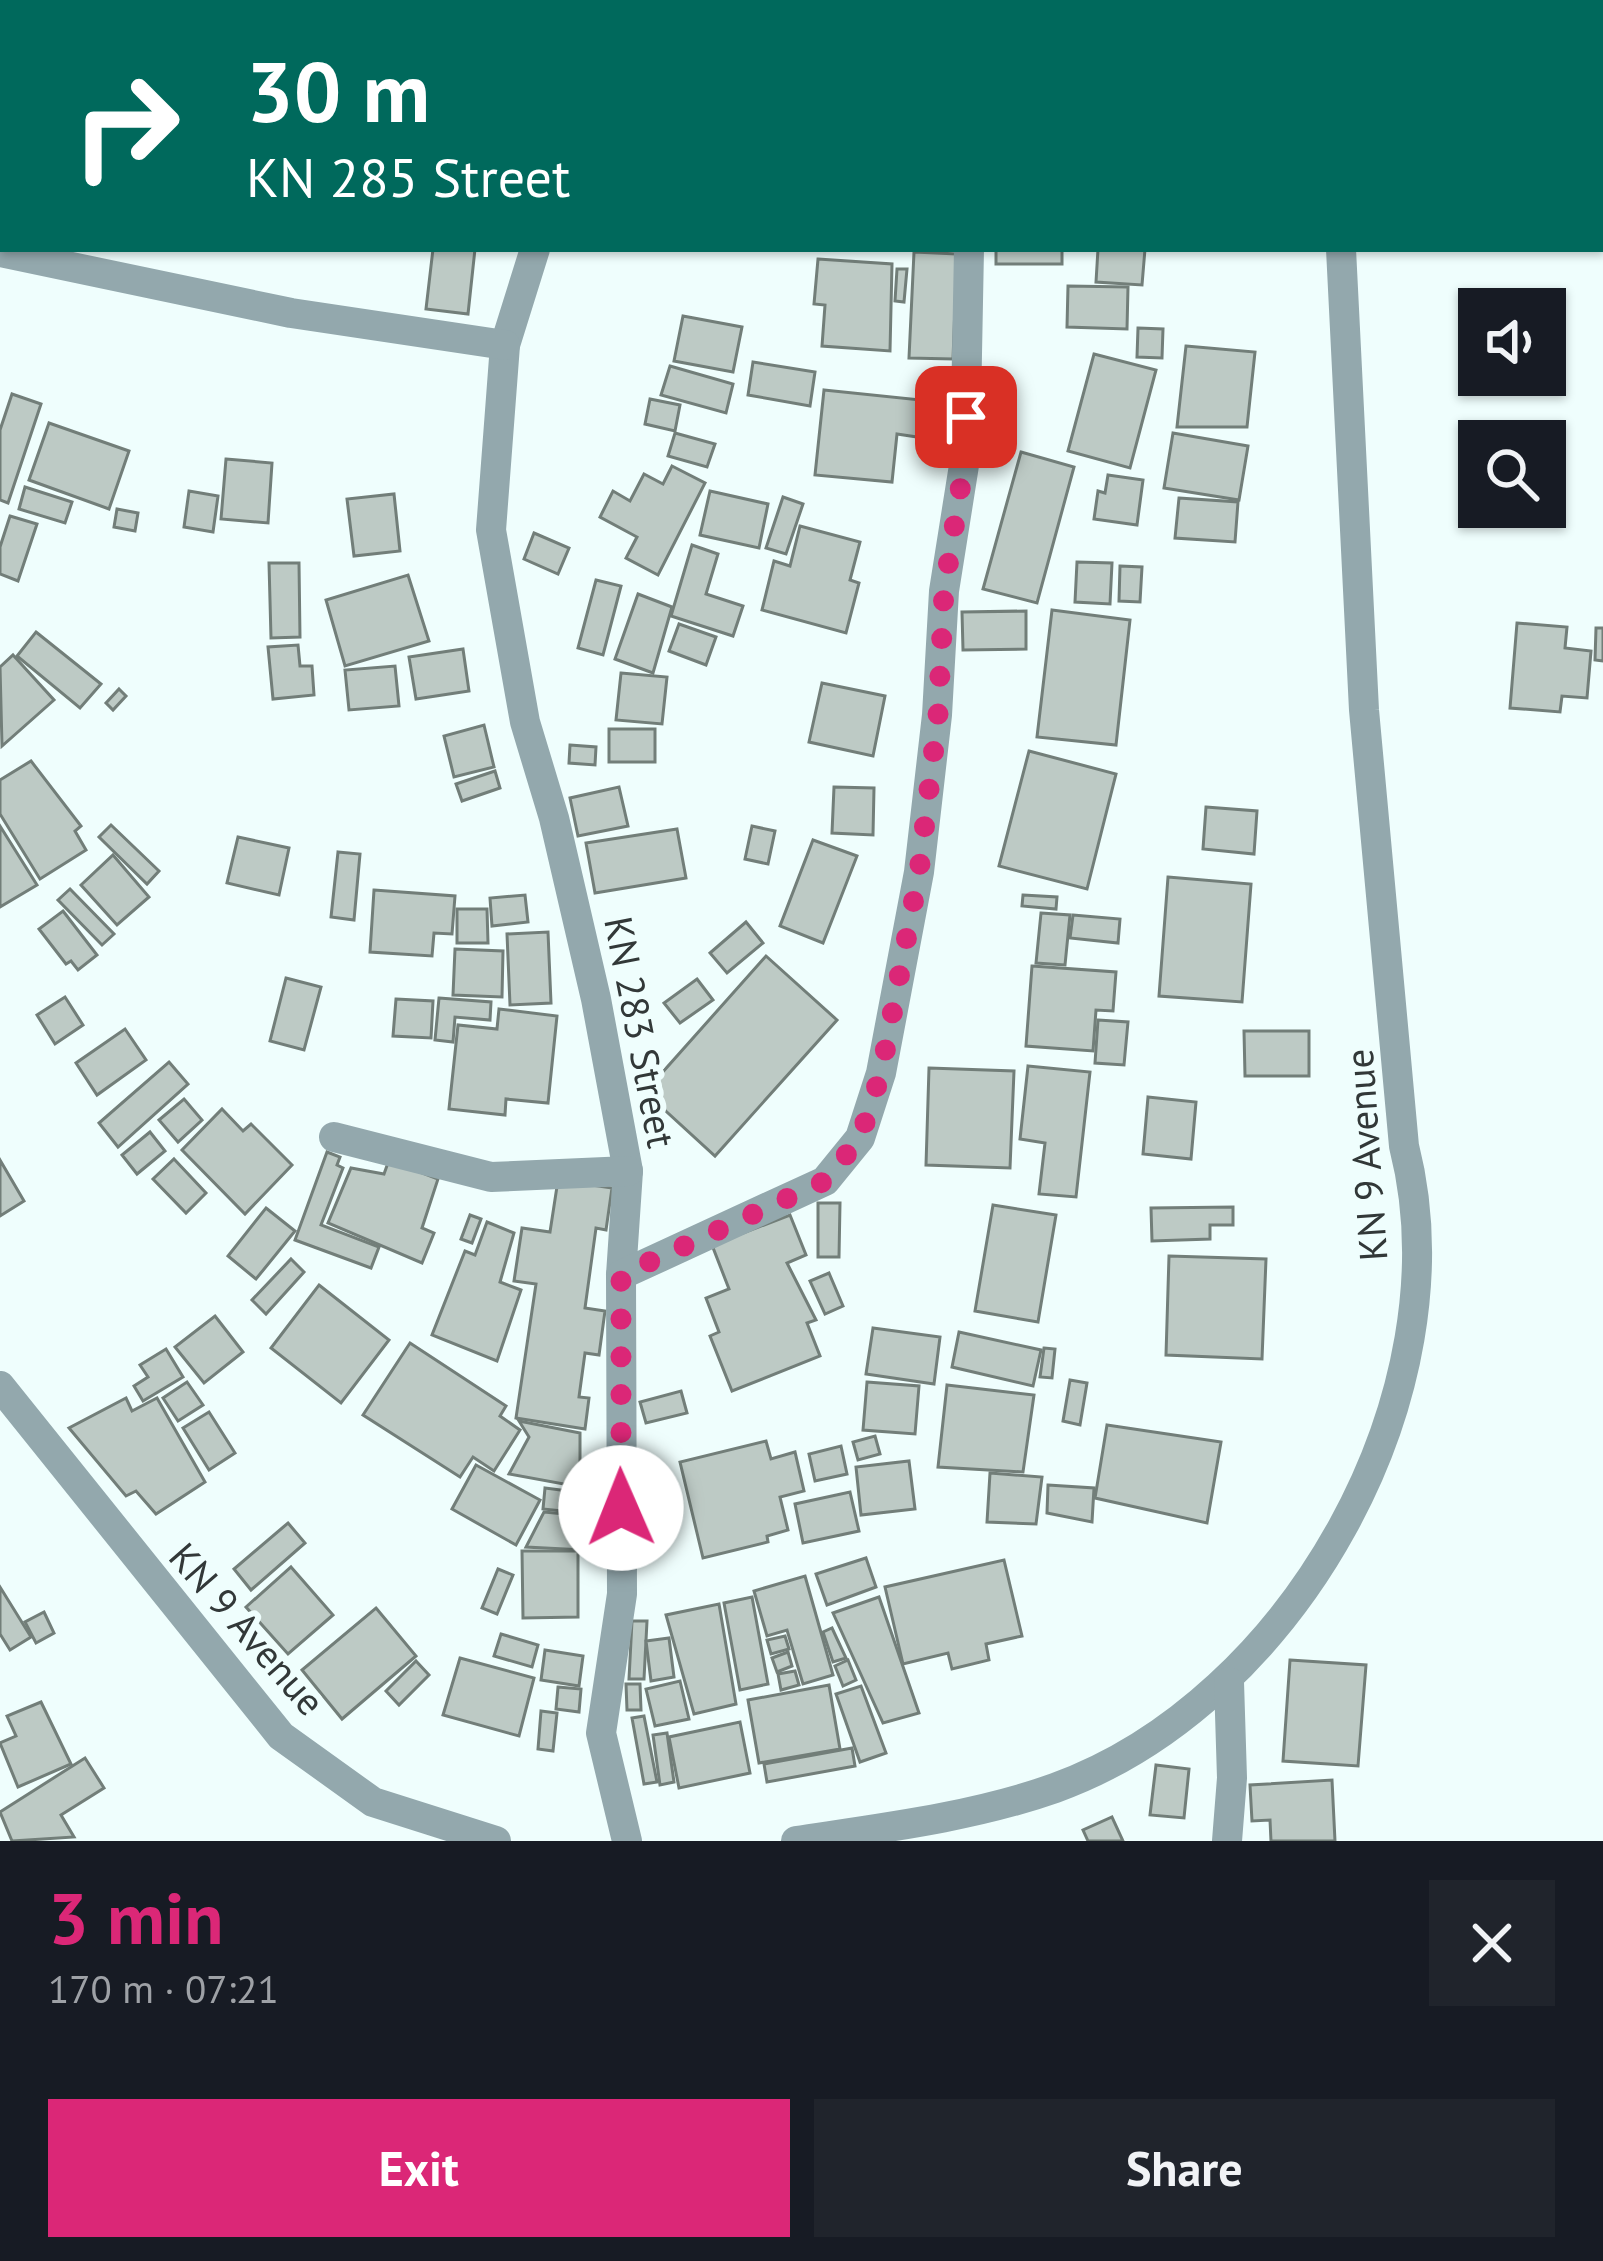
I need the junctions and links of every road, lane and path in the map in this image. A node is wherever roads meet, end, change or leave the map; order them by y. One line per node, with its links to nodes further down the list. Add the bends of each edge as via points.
1 (0, 252): 5 (street, via 291,313)
2 (534, 252): 5 (street, KN 283 Street)
3 (969, 252): 8 (street, via 965,459 944,591 919,872 881,1073 860,1138 825,1181)
4 (1340, 252): 10 (street, KN 9 Avenue, via 1364,710 1404,1146 1416,1193 1414,1322 1371,1476 1301,1595)
5 (505, 345): 7 (street, KN 283 Street, via 491,530 525,722 596,999)
6 (334, 1137): 7 (street, via 491,1177)
7 (628, 1171): 8 (street, KN 283 Street)
8 (621, 1275): 12 (street, KN 283 Street, via 622,1594 601,1733)
9 (0, 1386): 11 (street, KN 9 Avenue, via 281,1736 373,1802)
10 (1229, 1682): 13 (street, KN 9 Avenue, via 1157,1736 1057,1787 932,1820); 14 (street)
11 (496, 1841)
12 (627, 1841)
13 (796, 1841)
14 (1228, 1841)

